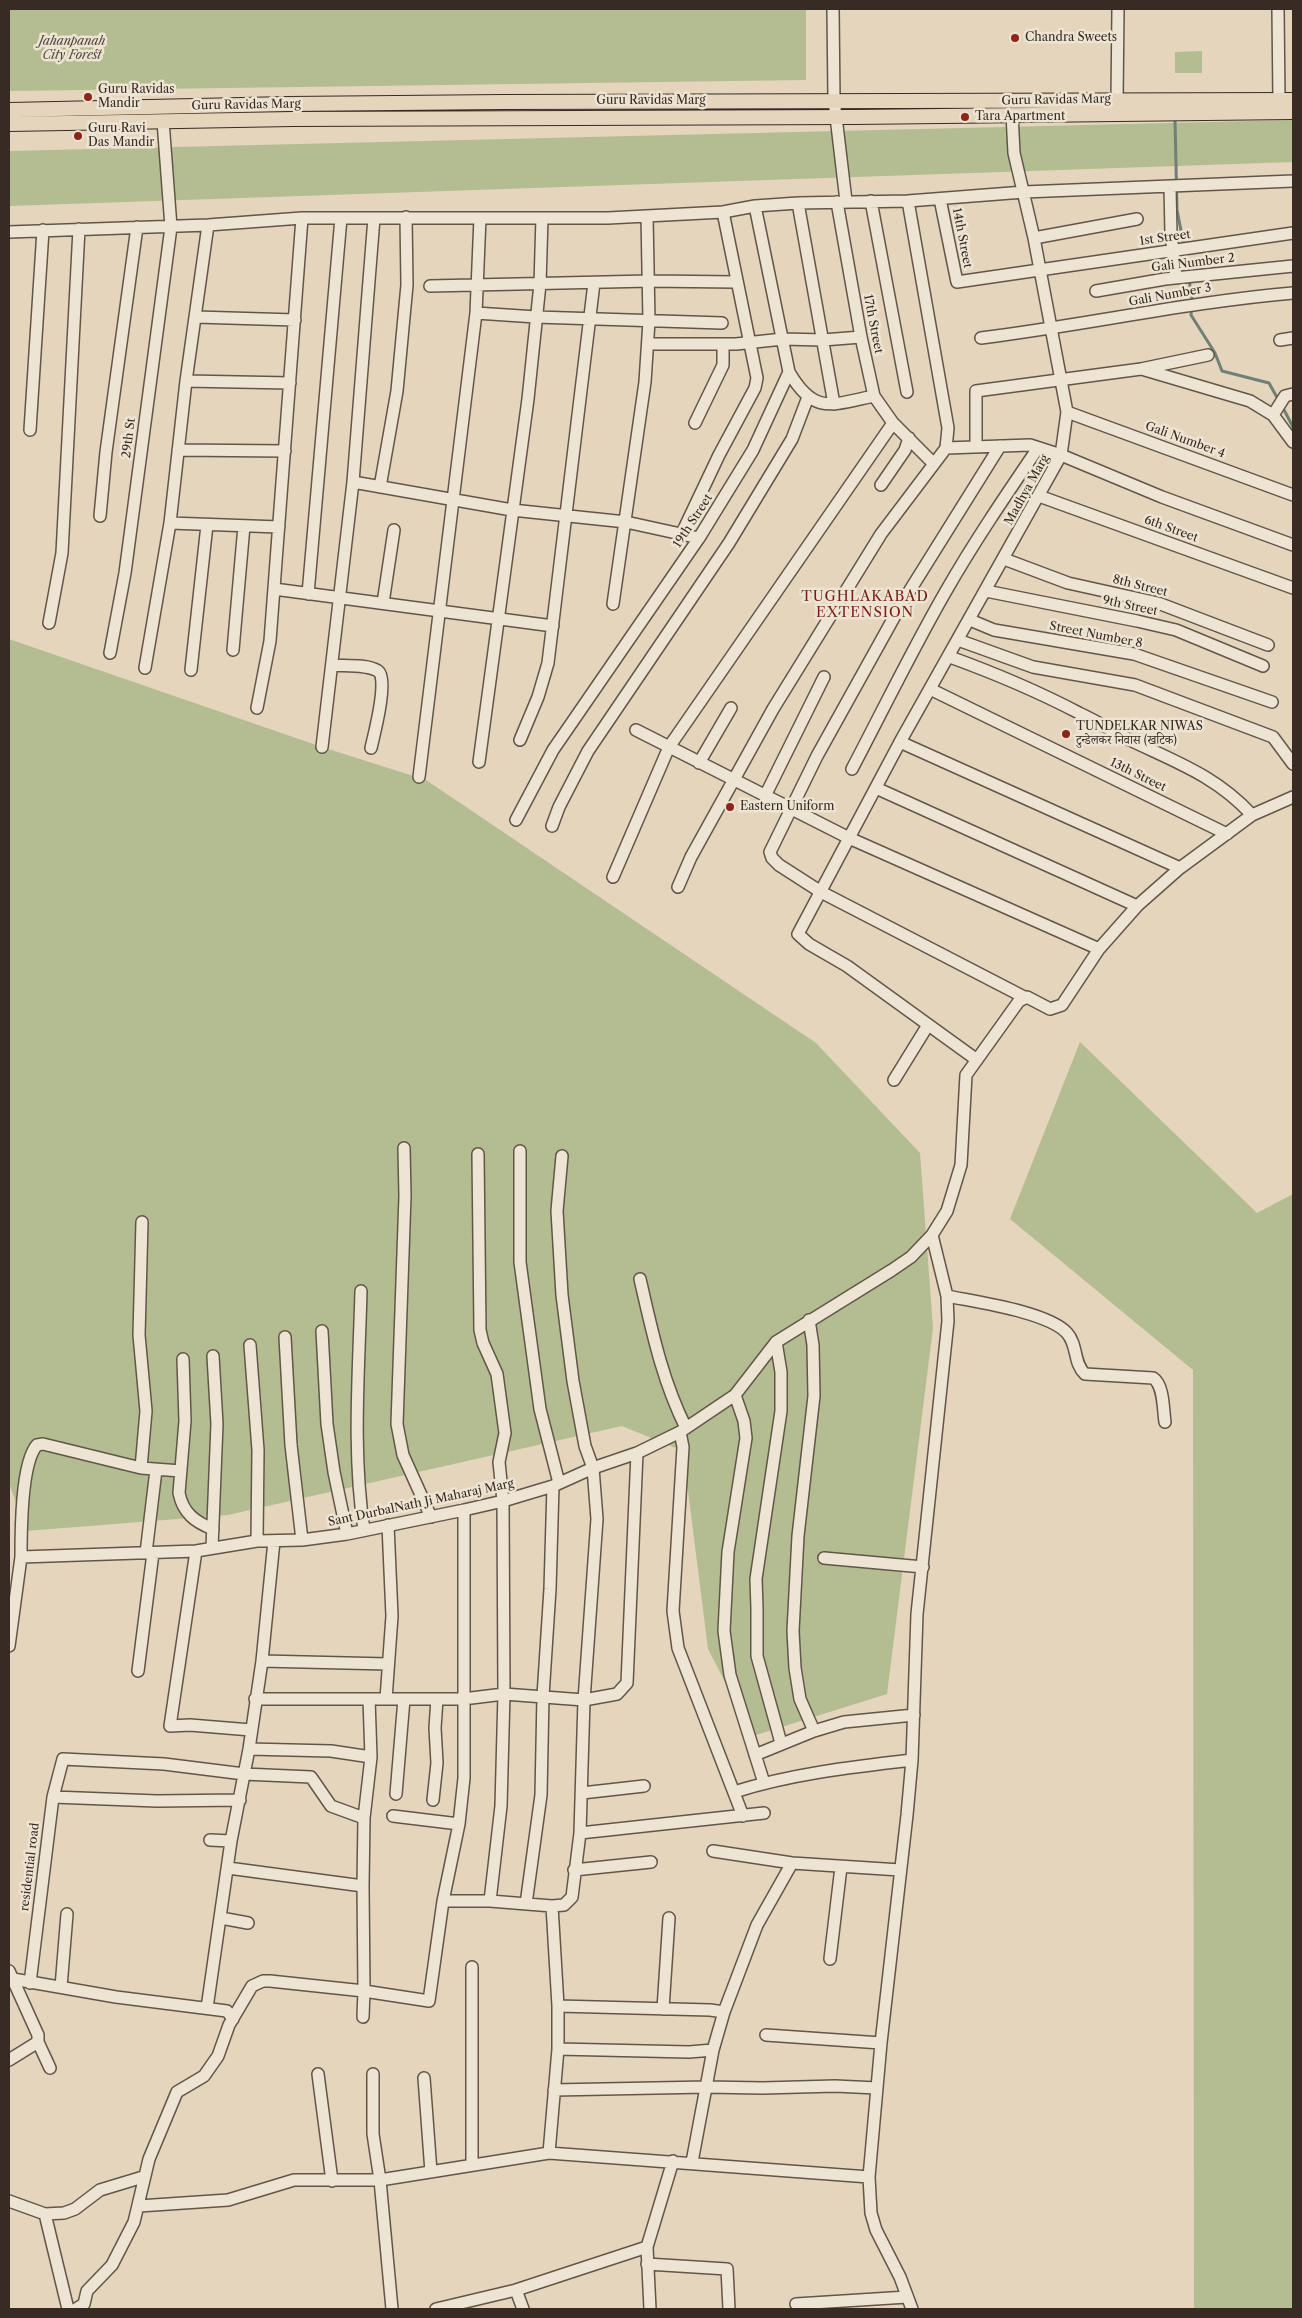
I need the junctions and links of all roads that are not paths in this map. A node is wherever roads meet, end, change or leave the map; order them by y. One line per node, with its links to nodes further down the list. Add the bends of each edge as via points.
1 (833, 9): 4 (street, 17th Street)
2 (1118, 9): 5 (street)
3 (1278, 9): 7 (street)
4 (834, 100): 5 (main road, Guru Ravidas Marg); 8 (main road, Guru Ravidas Marg); 11 (street, 17th Street)
5 (1117, 100): 7 (main road, Guru Ravidas Marg)
6 (1293, 100): 7 (main road, Guru Ravidas Marg)
7 (1279, 101)
8 (9, 110)
9 (1293, 112): 10 (main road, Guru Ravidas Marg)
10 (1012, 114): 11 (main road, Guru Ravidas Marg); 16 (street, Madhya Marg, via 1011,134)
11 (835, 117): 12 (main road, Guru Ravidas Marg); 18 (street, 17th Street)
12 (163, 121): 13 (main road, Guru Ravidas Marg); 34 (street, 29th St)
13 (9, 124)
14 (1293, 181): 15 (street)
15 (1170, 187): 16 (street); 40 (street)
16 (1024, 192): 17 (street); 39 (street, Madhya Marg)
17 (940, 199): 19 (street); 46 (street, 14th Street)
18 (842, 201): 20 (street); 21 (street); 61 (street, 17th Street)
19 (908, 201): 20 (street); 90 (street, via 948,428)
20 (871, 202): 76 (street)
21 (798, 203): 22 (street); 65 (street)
22 (755, 206): 23 (street); 64 (street)
23 (724, 212): 24 (street); 45 (street)
24 (647, 216): 30 (street); 44 (street)
25 (406, 217): 28 (street); 29 (street); 98 (street, via 407,285 397,391)
26 (302, 218): 27 (street); 32 (street); 57 (street)
27 (341, 218): 28 (street); 118 (street)
28 (374, 218): 96 (street)
29 (480, 218): 30 (street); 48 (street)
30 (542, 218): 49 (street)
31 (1137, 219): 39 (street)
32 (208, 225): 34 (street); 55 (street)
33 (137, 227): 34 (street); 35 (street); 104 (street)
34 (171, 227): 130 (street, 29th St, via 125,572)
35 (79, 229): 36 (street); 125 (street, via 62,553)
36 (43, 230): 37 (street); 85 (street)
37 (9, 232)
38 (1293, 233): 40 (street, 1st Street)
39 (1034, 238): 42 (street, Madhya Marg)
40 (1172, 251): 42 (street, 1st Street); 43 (street)
41 (1293, 266): 43 (street, Gali Number 2)
42 (1040, 269): 46 (street, 1st Street); 60 (street, Madhya Marg)
43 (1176, 278): 51 (street, Gali Number 2)
44 (649, 281): 45 (street); 47 (street); 58 (street)
45 (736, 282): 67 (street)
46 (957, 282)
47 (594, 283): 49 (street); 56 (street)
48 (478, 284): 49 (street); 50 (street); 53 (street)
49 (540, 284): 54 (street)
50 (430, 286)
51 (1096, 291)
52 (1293, 293): 60 (street, Gali Number 3, via 1232,298)
53 (476, 313): 54 (street); 101 (street)
54 (536, 317): 56 (street); 102 (street)
55 (196, 318): 57 (street); 74 (street)
56 (588, 319): 58 (street); 103 (street)
57 (295, 320): 75 (street)
58 (649, 321): 59 (street); 68 (street)
59 (722, 323)
60 (1051, 330): 62 (street, Gali Number 3); 73 (street, Madhya Marg)
61 (861, 337): 65 (street); 78 (street, 17th Street)
62 (981, 338)
63 (1293, 338): 66 (street)
64 (783, 339): 65 (street); 67 (street); 72 (street)
65 (823, 340): 80 (street)
66 (1280, 340)
67 (750, 343): 69 (street); 111 (street, via 757,378 755,388)
68 (648, 344): 69 (street); 105 (street)
69 (724, 344): 83 (street, via 723,364)
70 (1208, 356): 71 (street)
71 (1140, 369): 73 (street); 82 (street, via 1250,402)
72 (789, 372): 79 (street, via 797,387); 112 (street, 19th Street, via 753,450)
73 (1061, 380): 81 (street, Madhya Marg); 89 (street, via 976,390)
74 (186, 381): 75 (street); 92 (street)
75 (290, 384): 93 (street)
76 (907, 392)
77 (1289, 395): 82 (street)
78 (874, 396): 80 (street); 84 (street, 17th Street)
79 (808, 397): 80 (street, via 821,405); 159 (street, via 792,439 729,544 588,750 558,807)
80 (834, 404)
81 (1067, 412): 94 (street, Madhya Marg); 99 (street, Gali Number 4)
82 (1273, 415): 87 (street)
83 (695, 423)
84 (893, 423): 86 (street, 17th Street); 145 (street)
85 (30, 430)
86 (909, 438): 95 (street, 17th Street); 97 (street, via 905,450)
87 (1293, 442)
88 (1000, 446): 89 (street); 91 (street, via 1030,445); 156 (street, via 902,603 817,756)
89 (976, 447): 90 (street)
90 (946, 448): 95 (street)
91 (1038, 448): 94 (street); 150 (street, via 942,599)
92 (178, 450): 93 (street); 106 (street)
93 (285, 451): 109 (street)
94 (1061, 455): 100 (street, Madhya Marg); 113 (street)
95 (934, 464): 152 (street, via 882,534 828,618)
96 (353, 482): 98 (street); 119 (street)
97 (881, 485)
98 (380, 487): 101 (street)
99 (1293, 495)
100 (1039, 496): 114 (street, Madhya Marg); 115 (street, 6th Street)
101 (454, 500): 102 (street); 122 (street)
102 (512, 510): 103 (street); 123 (street)
103 (567, 515): 105 (street); 126 (street)
104 (100, 516)
105 (626, 522): 111 (street); 121 (street)
106 (170, 523): 107 (street); 134 (street)
107 (207, 525): 108 (street); 135 (street)
108 (244, 526): 109 (street); 129 (street)
109 (279, 527): 116 (street)
110 (394, 530): 120 (street)
111 (682, 533): 112 (street)
112 (699, 538): 158 (street, 19th Street, via 553,750)
113 (1293, 546)
114 (1004, 559): 117 (street, Madhya Marg); 128 (street, 8th Street, via 1068,583 1158,603)
115 (1293, 588)
116 (274, 589): 118 (street); 139 (street, via 270,641)
117 (986, 592): 124 (street, Madhya Marg); 133 (street, 9th Street, via 1176,630)
118 (308, 594): 119 (street)
119 (339, 598): 120 (street); 132 (street)
120 (383, 603): 122 (street)
121 (613, 604)
122 (439, 609): 123 (street); 151 (street)
123 (497, 618): 126 (street); 147 (street)
124 (970, 620): 127 (street, Madhya Marg); 138 (street, Street Number 8, via 994,630 1134,654)
125 (49, 622)
126 (553, 626): 142 (street, via 548,663)
127 (958, 640): 131 (street, Madhya Marg); 149 (street, via 1033,667 1135,685 1272,737)
128 (1268, 645)
129 (233, 650)
130 (110, 653)
131 (950, 656): 137 (street, Madhya Marg); 157 (street, via 1003,676 1189,766 1236,797)
132 (332, 665): 144 (street); 146 (street, via 369,668 381,674 383,682)
133 (1263, 666)
134 (145, 668)
135 (191, 670)
136 (824, 678): 154 (street)
137 (930, 689): 143 (street, Madhya Marg); 160 (street, 13th Street)
138 (1272, 702)
139 (257, 708)
140 (731, 708): 148 (street)
141 (636, 730): 145 (street)
142 (520, 740)
143 (900, 742): 153 (street, Madhya Marg); 162 (street)
144 (322, 746)
145 (669, 747): 148 (street); 163 (street)
146 (372, 748)
147 (479, 762)
148 (699, 763): 152 (street)
149 (1293, 764)
150 (852, 769)
151 (419, 777)
152 (734, 781): 154 (street); 164 (street)
153 (876, 788): 161 (street, Madhya Marg); 166 (street)
154 (765, 796): 156 (street)
155 (1293, 797): 157 (street)
156 (792, 809): 161 (street); 165 (street, via 770,852 779,865)
157 (1252, 815): 160 (street)
158 (516, 820)
159 (552, 826)
160 (1227, 834): 162 (street)
161 (849, 838): 165 (street, Madhya Marg); 167 (street)
162 (1180, 868): 166 (street)
163 (613, 877)
164 (678, 887)
165 (821, 892): 168 (street); 169 (street, Madhya Marg, via 800,929 800,937 821,953 847,966)
166 (1137, 906): 167 (street)
167 (1099, 949): 168 (street, via 1062,1004 1050,1009)
168 (1024, 997): 170 (street, Sant DurbalNath Ji Maharaj Marg)
169 (928, 1025): 170 (street); 171 (street)
170 (976, 1060): 177 (street, Sant DurbalNath Ji Maharaj Marg, via 966,1075 961,1165 947,1211)
171 (894, 1080)
172 (404, 1148): 199 (street, via 397,1424 403,1455)
173 (520, 1151): 196 (street, via 521,1270 540,1409)
174 (478, 1154): 197 (street, via 480,1330 482,1343 497,1374 503,1416 505,1433 500,1472)
175 (562, 1156): 193 (street, via 557,1211 562,1295 573,1381 585,1446)
176 (142, 1222): 192 (street, via 139,1335 146,1411)
177 (932, 1235): 180 (street); 181 (street, Sant DurbalNath Ji Maharaj Marg, via 911,1257)
178 (640, 1279): 190 (street, via 657,1357)
179 (361, 1291): 202 (street, via 357,1457)
180 (947, 1296): 189 (street, via 1013,1310 1062,1328 1073,1342 1077,1362 1085,1374 1157,1380); 212 (street, via 948,1321)
181 (809, 1320): 184 (street, Sant DurbalNath Ji Maharaj Marg); 229 (street, via 814,1396 798,1536 793,1631 800,1699)
182 (322, 1331): 203 (street, via 327,1424)
183 (285, 1337): 205 (street, via 291,1445)
184 (776, 1342): 188 (street, Sant DurbalNath Ji Maharaj Marg); 230 (street, via 781,1372 781,1411 756,1578 756,1608 758,1656)
185 (250, 1345): 204 (street, via 258,1450)
186 (213, 1356): 201 (street, via 217,1424)
187 (183, 1359): 195 (street, via 185,1421)
188 (735, 1395): 190 (street, Sant DurbalNath Ji Maharaj Marg); 232 (street, via 746,1438 728,1552 724,1631 730,1676)
189 (1165, 1422)
190 (683, 1430): 191 (street, Sant DurbalNath Ji Maharaj Marg); 238 (street, via 674,1631 686,1673)
191 (637, 1453): 193 (street, Sant DurbalNath Ji Maharaj Marg); 226 (street, via 627,1683 617,1694)
192 (141, 1468): 194 (street); 210 (street, via 37,1445 30,1460 24,1491)
193 (593, 1468): 196 (street, Sant DurbalNath Ji Maharaj Marg); 226 (street, via 597,1519)
194 (156, 1470): 195 (street); 209 (street)
195 (181, 1471): 201 (street, via 179,1493 184,1510 198,1524)
196 (556, 1484): 197 (street, Sant DurbalNath Ji Maharaj Marg); 219 (street)
197 (503, 1501): 198 (street, Sant DurbalNath Ji Maharaj Marg); 218 (street)
198 (464, 1510): 199 (street, Sant DurbalNath Ji Maharaj Marg); 225 (street)
199 (431, 1517): 200 (street, Sant DurbalNath Ji Maharaj Marg)
200 (388, 1525): 202 (street, Sant DurbalNath Ji Maharaj Marg); 216 (street, via 392,1616)
201 (213, 1529): 207 (street)
202 (364, 1530): 203 (street, Sant DurbalNath Ji Maharaj Marg)
203 (347, 1534): 205 (street, Sant DurbalNath Ji Maharaj Marg)
204 (257, 1540): 206 (street, Sant DurbalNath Ji Maharaj Marg); 207 (street, Sant DurbalNath Ji Maharaj Marg)
205 (302, 1540): 206 (street, Sant DurbalNath Ji Maharaj Marg)
206 (274, 1541): 215 (street)
207 (212, 1548): 208 (street, Sant DurbalNath Ji Maharaj Marg)
208 (196, 1551): 209 (street, Sant DurbalNath Ji Maharaj Marg); 228 (street, via 170,1726)
209 (149, 1553): 210 (street, Sant DurbalNath Ji Maharaj Marg); 217 (street)
210 (22, 1557): 213 (street)
211 (824, 1558): 212 (street)
212 (923, 1567): 227 (street)
213 (13, 1591): 214 (street)
214 (9, 1646)
215 (262, 1661): 216 (street); 220 (street)
216 (388, 1664): 222 (street)
217 (138, 1671)
218 (504, 1694): 219 (street); 225 (street); 261 (street, via 500,1806)
219 (543, 1696): 226 (street); 262 (street, via 541,1795)
220 (255, 1699): 221 (street); 228 (street)
221 (369, 1699): 222 (street); 233 (street)
222 (386, 1699): 223 (street)
223 (404, 1699): 224 (street); 240 (street)
224 (437, 1699): 225 (street); 243 (street, via 437,1764)
225 (463, 1699): 248 (street, via 464,1778)
226 (584, 1700): 239 (street)
227 (914, 1716): 229 (street, via 844,1722); 234 (street)
228 (251, 1730): 231 (street)
229 (814, 1731): 230 (street)
230 (781, 1743): 232 (street)
231 (249, 1749): 233 (street, via 331,1751); 235 (street)
232 (755, 1755): 236 (street)
233 (371, 1757): 247 (street)
234 (912, 1760): 236 (street, via 822,1770); 258 (street)
235 (244, 1774): 241 (street, residential road, via 66,1757 61,1762); 242 (street); 247 (street, via 310,1777 331,1806)
236 (764, 1783): 238 (street)
237 (644, 1786): 239 (street)
238 (734, 1792): 246 (street)
239 (582, 1793): 249 (street)
240 (396, 1794)
241 (53, 1797): 242 (street); 271 (street, residential road)
242 (240, 1800): 251 (street)
243 (432, 1800)
244 (764, 1813): 246 (street)
245 (393, 1816): 248 (street)
246 (743, 1816): 249 (street)
247 (364, 1818): 259 (street)
248 (459, 1824): 260 (street)
249 (580, 1834): 257 (street)
250 (210, 1840): 251 (street)
251 (231, 1840): 256 (street)
252 (713, 1851): 254 (street)
253 (651, 1862): 257 (street)
254 (792, 1863): 255 (street); 277 (street, via 757,1925)
255 (841, 1867): 258 (street); 268 (street)
256 (228, 1868): 259 (street); 265 (street)
257 (574, 1870): 263 (street, via 569,1901)
258 (900, 1870): 282 (street)
259 (363, 1886): 273 (street)
260 (443, 1901): 261 (street); 273 (street, via 429,2001)
261 (490, 1902): 262 (street)
262 (526, 1904): 263 (street)
263 (552, 1906): 274 (street)
264 (68, 1914): 272 (street)
265 (221, 1918): 267 (street); 275 (street)
266 (669, 1918): 276 (street)
267 (248, 1923)
268 (830, 1959)
269 (472, 1966): 296 (street)
270 (11, 1975): 271 (street); 281 (street, via 38,2035)
271 (30, 1983): 272 (street)
272 (61, 1987): 275 (street)
273 (364, 1990): 278 (street); 279 (street, via 263,1981 252,1986)
274 (558, 2006): 276 (street); 283 (street)
275 (207, 2008): 279 (street, via 226,2011)
276 (663, 2009): 277 (street)
277 (724, 2012): 284 (street)
278 (362, 2017)
279 (233, 2019): 298 (street, via 218,2056 204,2076 177,2092)
280 (766, 2034): 282 (street)
281 (38, 2042): 285 (street); 286 (street)
282 (881, 2043): 291 (street)
283 (558, 2049): 284 (street); 292 (street)
284 (714, 2050): 290 (street)
285 (9, 2060)
286 (50, 2068)
287 (318, 2074): 301 (street)
288 (373, 2074): 300 (street, via 373,2134)
289 (424, 2078): 297 (street)
290 (706, 2087): 291 (street); 292 (street); 295 (street)
291 (877, 2088): 299 (street)
292 (554, 2090): 293 (street)
293 (549, 2153): 294 (street); 296 (street)
294 (674, 2161): 295 (street); 305 (street)
295 (692, 2162): 299 (street)
296 (472, 2165): 297 (street)
297 (431, 2172): 300 (street)
298 (143, 2177): 303 (street); 304 (street, via 100,2190 75,2209)
299 (868, 2177): 308 (street, via 876,2230)
300 (380, 2180): 301 (street); 312 (street)
301 (332, 2181): 303 (street, via 294,2180 228,2200)
302 (9, 2202): 304 (street)
303 (139, 2206): 311 (street, via 112,2265 92,2286 84,2304)
304 (45, 2214): 310 (street)
305 (647, 2247): 306 (street); 307 (street)
306 (647, 2264): 315 (street); 316 (street, via 727,2269)
307 (516, 2290): 313 (street); 314 (street)
308 (907, 2297): 309 (street); 317 (street)
309 (796, 2304)
310 (68, 2309)
311 (76, 2309)
312 (392, 2309)
313 (436, 2309)
314 (523, 2309)
315 (650, 2309)
316 (729, 2309)
317 (912, 2309)

